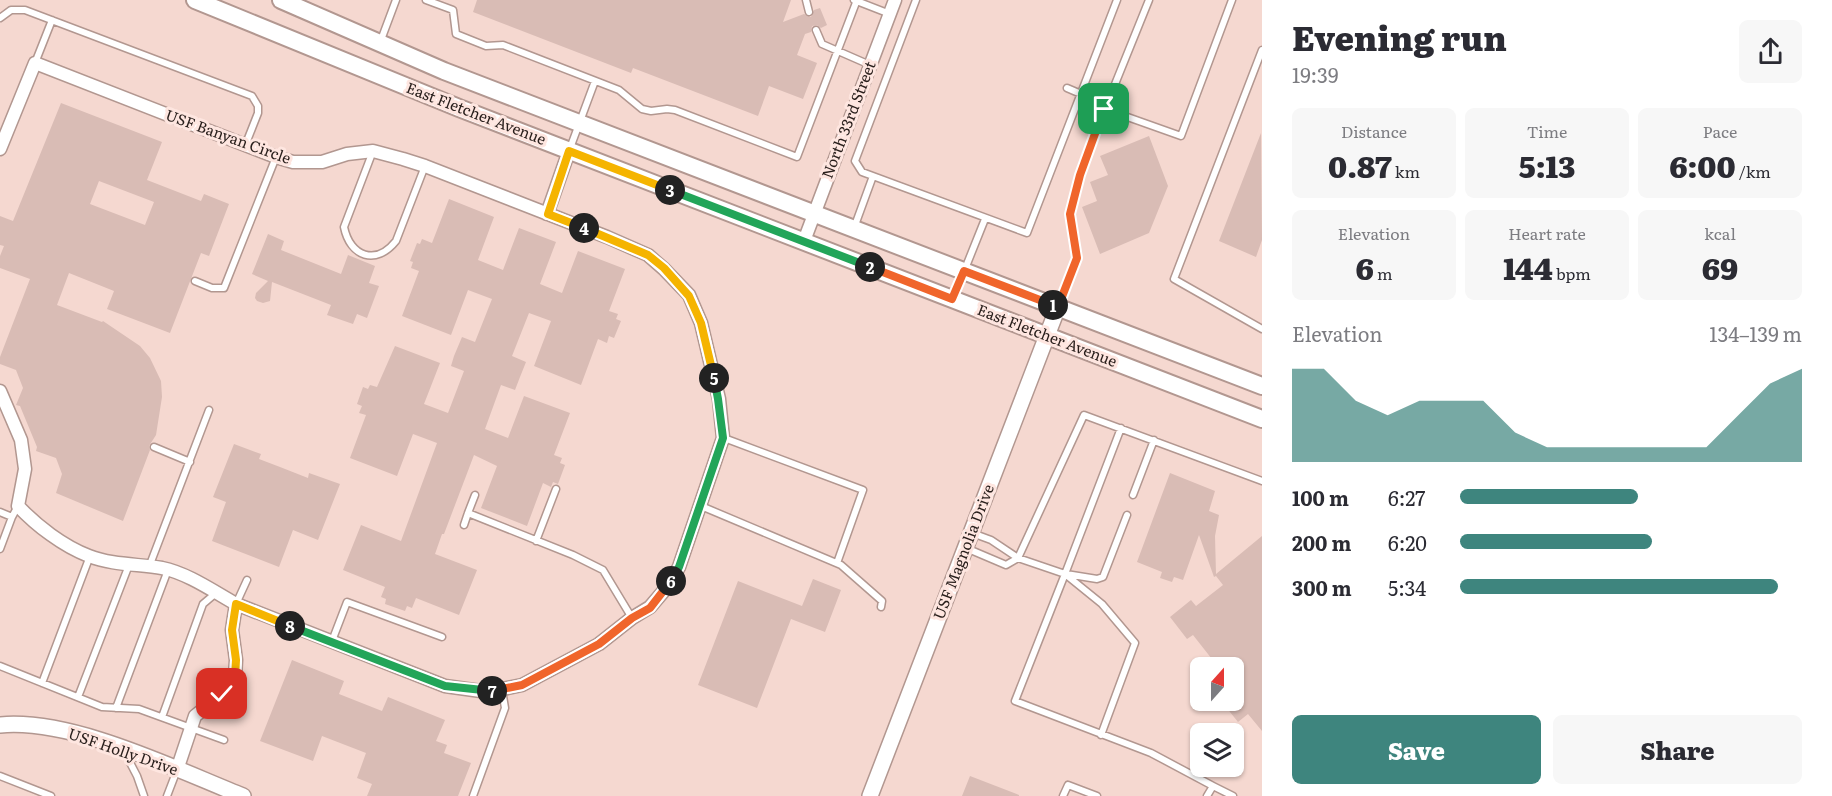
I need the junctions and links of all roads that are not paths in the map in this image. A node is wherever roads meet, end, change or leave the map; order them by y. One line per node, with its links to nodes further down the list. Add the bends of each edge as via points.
1 (195, 0): 31 (main road, East Fletcher Avenue)
2 (280, 0): 17 (main road, East Fletcher Avenue)
3 (396, 0): 17 (lane)
4 (426, 0): 22 (lane, via 453,10 456,34 486,46 503,45)
5 (806, 0): 12 (lane)
6 (856, 0): 13 (lane); 19 (lane)
7 (895, 0): 13 (street, North 33rd Street)
8 (916, 0): 34 (lane, via 855,161 862,172)
9 (1117, 0): 24 (lane)
10 (1149, 0): 25 (lane)
11 (1232, 0): 25 (lane, via 1181,136)
12 (809, 12)
13 (890, 14): 21 (street, North 33rd Street)
14 (0, 18): 15 (lane, via 11,10 25,10)
15 (52, 20): 20 (lane); 28 (lane, via 252,96 258,113)
16 (816, 30): 19 (lane, via 822,44)
17 (379, 44): 26 (main road, East Fletcher Avenue)
18 (1262, 50): 44 (lane, via 1174,279)
19 (838, 51): 21 (lane); 22 (lane, via 797,157 675,110 642,109 619,90)
20 (35, 63): 27 (street); 28 (street, USF Banyan Circle)
21 (870, 65): 36 (street, North 33rd Street)
22 (596, 81): 26 (lane)
23 (1067, 88): 24 (lane)
24 (1081, 94): 37 (lane, via 1027,233)
25 (1104, 109): 43 (lane, via 1070,214 1077,258)
26 (580, 123): 31 (lane); 36 (main road, East Fletcher Avenue)
27 (4, 127): 29 (street)
28 (245, 146): 32 (street, USF Banyan Circle)
29 (0, 149)
30 (373, 151): 32 (street, USF Banyan Circle, via 322,162 293,162); 33 (street, USF Banyan Circle); 33 (lane, via 344,227 354,250 368,255 389,250 396,241)
31 (569, 151): 35 (street); 39 (main road, East Fletcher Avenue)
32 (276, 157): 41 (lane, via 224,288)
33 (425, 166): 35 (street, USF Banyan Circle)
34 (873, 176): 37 (lane); 38 (lane)
35 (548, 214): 51 (street, USF Banyan Circle, via 648,255 689,296 701,323)
36 (814, 214): 38 (main road, East Fletcher Avenue); 39 (street, North 33rd Street)
37 (985, 219): 40 (lane)
38 (854, 229): 40 (main road, East Fletcher Avenue)
39 (804, 241): 42 (main road, East Fletcher Avenue)
40 (964, 271): 42 (lane); 43 (main road, East Fletcher Avenue)
41 (195, 281)
42 (952, 299): 45 (main road, East Fletcher Avenue)
43 (1058, 307): 45 (street, USF Magnolia Drive); 46 (main road, East Fletcher Avenue)
44 (1262, 329)
45 (1048, 336): 49 (main road, East Fletcher Avenue); 66 (street, USF Magnolia Drive)
46 (1260, 383)
47 (0, 391): 59 (street, via 21,440 25,469)
48 (209, 410): 54 (lane)
49 (1262, 419)
50 (1121, 428): 52 (lane); 70 (lane, via 1084,415); 75 (lane)
51 (723, 438): 60 (street, USF Banyan Circle); 71 (lane, via 863,490)
52 (1154, 440): 55 (lane); 58 (lane)
53 (153, 447): 54 (lane)
54 (190, 462): 73 (lane)
55 (1262, 481)
56 (556, 489): 67 (lane)
57 (475, 495): 62 (lane)
58 (1133, 495)
59 (18, 506): 64 (lane); 69 (street, USF Banyan Circle, via 33,521)
60 (701, 506): 71 (lane); 80 (street, USF Banyan Circle, via 668,586 650,608)
61 (0, 512): 64 (lane)
62 (468, 513): 65 (lane); 67 (lane)
63 (1127, 515): 75 (lane, via 1103,578)
64 (12, 517): 68 (lane)
65 (464, 525)
66 (968, 540): 70 (lane, via 991,540); 70 (lane, via 1006,565); 102 (street, USF Magnolia Drive)
67 (536, 541): 80 (lane, via 603,570)
68 (0, 549)
69 (90, 556): 72 (street, USF Banyan Circle); 84 (lane)
70 (1018, 558): 75 (lane)
71 (837, 563): 79 (lane, via 882,601)
72 (129, 564): 73 (street, USF Banyan Circle); 86 (lane)
73 (149, 568): 74 (street, USF Banyan Circle)
74 (168, 570): 77 (street, USF Banyan Circle); 87 (lane)
75 (1065, 574): 91 (lane, via 1102,604 1135,643); 91 (lane, via 1014,701)
76 (247, 580): 78 (lane)
77 (216, 593): 78 (street, USF Banyan Circle); 88 (lane, via 203,604)
78 (236, 604): 82 (street, USF Banyan Circle); 90 (street, via 232,630 235,677 222,694 195,716)
79 (881, 606)
80 (632, 618): 85 (street, USF Banyan Circle, via 599,644 567,662 522,685)
81 (442, 637): 82 (lane, via 347,602)
82 (331, 642): 85 (street, USF Banyan Circle, via 445,686 488,692)
83 (0, 666): 84 (lane)
84 (42, 683): 86 (lane)
85 (502, 689): 101 (lane, via 505,708)
86 (78, 697): 87 (lane)
87 (116, 708): 88 (lane, via 139,709)
88 (162, 717): 90 (lane)
89 (0, 725): 93 (street, USF Holly Drive, via 46,726)
90 (190, 728): 92 (lane); 94 (street)
91 (1101, 735): 96 (lane, via 1151,753)
92 (224, 740)
93 (122, 748): 94 (street, USF Holly Drive); 98 (lane)
94 (177, 770): 99 (lane); 100 (street, USF Holly Drive)
95 (0, 776): 97 (lane)
96 (1213, 786): 105 (lane); 106 (lane)
97 (51, 796)
98 (144, 796)
99 (167, 796)
100 (242, 796)
101 (473, 796)
102 (870, 796)
103 (1063, 796): 104 (lane, via 1068,785)
104 (1097, 796)
105 (1207, 796)
106 (1233, 796)

